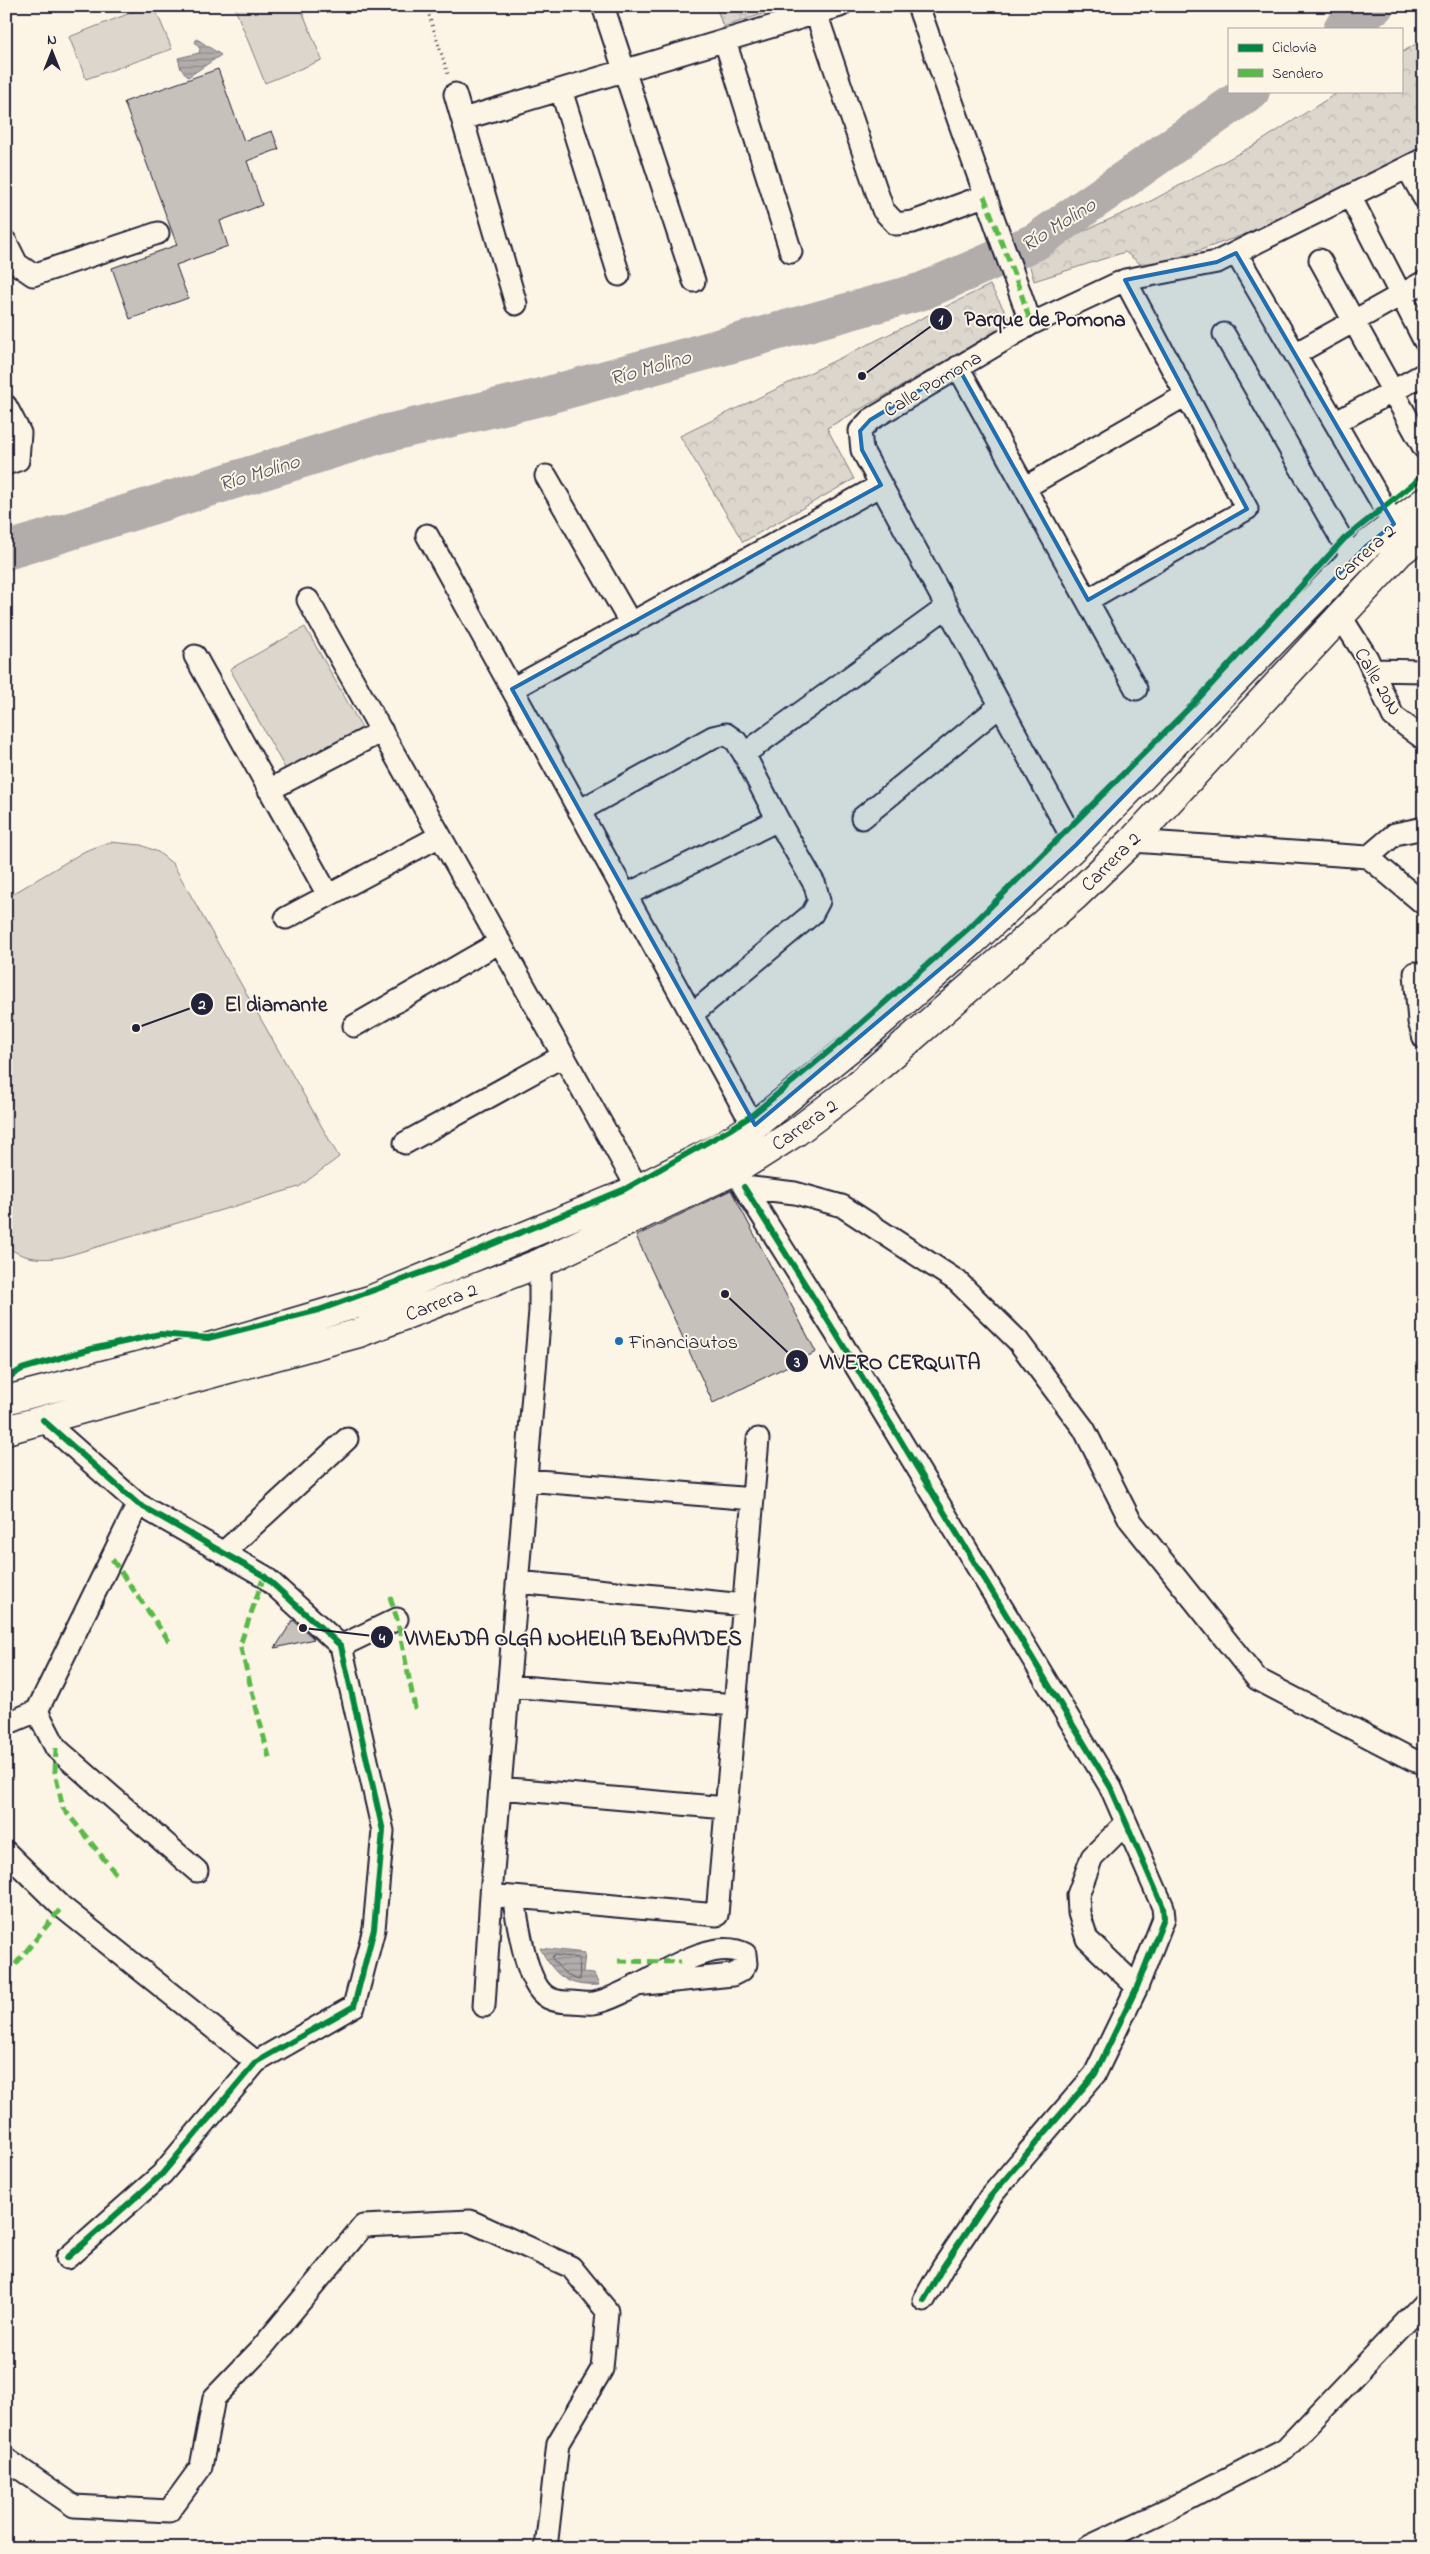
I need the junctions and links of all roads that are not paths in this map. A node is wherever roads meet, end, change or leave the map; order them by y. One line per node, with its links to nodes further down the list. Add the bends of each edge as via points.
1 (603, 6): 6 (street)
2 (840, 6): 4 (street)
3 (918, 6): 11 (street)
4 (816, 13): 5 (street); 11 (street, via 883,210 896,224 913,222)
5 (725, 41): 6 (street); 16 (street)
6 (626, 70): 7 (street); 21 (street)
7 (561, 90): 9 (street); 19 (street)
8 (455, 94): 9 (street)
9 (463, 119): 24 (street)
10 (1416, 164): 12 (street, Calle Pomona); 13 (street)
11 (984, 196): 26 (street)
12 (1350, 196): 17 (street, Calle Pomona); 23 (street)
13 (1424, 198)
14 (158, 233): 15 (street, via 33,275 17,264)
15 (6, 242)
16 (791, 252)
17 (1236, 252): 20 (street, Calle Pomona, via 1216,262); 29 (street)
18 (1320, 260): 25 (street)
19 (619, 275)
20 (1125, 280): 26 (street, Calle Pomona); 33 (street)
21 (694, 281)
22 (1424, 282): 23 (street)
23 (1400, 295): 25 (street); 28 (street)
24 (516, 304)
25 (1354, 321): 29 (street); 32 (street)
26 (1031, 324): 30 (street, Calle Pomona)
27 (1224, 334): 45 (street)
28 (1424, 340)
29 (1295, 354): 35 (street)
30 (958, 368): 39 (street, Calle Pomona, via 870,420 860,431 862,450); 40 (street)
31 (1424, 374): 32 (street)
32 (1393, 391): 35 (street); 36 (street)
33 (1186, 395): 40 (street); 47 (street, via 1247,509)
34 (6, 406): 37 (street, via 20,433 18,460)
35 (1335, 423): 42 (street)
36 (1424, 448)
37 (6, 464)
38 (546, 476): 50 (street)
39 (881, 484): 48 (street, Calle Pomona); 50 (street)
40 (1026, 487): 47 (street)
41 (1424, 502): 42 (main road, Carrera 2)
42 (1394, 524): 45 (main road, Carrera 2)
43 (1424, 533): 49 (main road, Carrera 2, via 1400,552)
44 (427, 535): 54 (street)
45 (1353, 559): 67 (main road, Carrera 2)
46 (308, 600): 57 (street)
47 (1088, 600): 55 (street)
48 (947, 607): 56 (street, Calle Pomona); 59 (street)
49 (1341, 617): 52 (street, Calle 20N); 66 (main road, Carrera 2)
50 (630, 624): 54 (street)
51 (195, 656): 60 (street)
52 (1372, 670): 53 (street); 58 (street, Calle 20N, via 1394,716)
53 (1424, 671)
54 (512, 689): 61 (street)
55 (1136, 689)
56 (1000, 706): 62 (street); 67 (street, Calle Pomona)
57 (382, 731): 60 (street); 65 (street)
58 (1424, 738)
59 (744, 754): 61 (street, via 736,741 726,734 713,736); 63 (street)
60 (270, 790): 69 (street)
61 (579, 811): 70 (street)
62 (862, 818)
63 (778, 820): 70 (street); 75 (street, via 816,885 819,901 812,914)
64 (1424, 828): 68 (street, via 1395,834)
65 (440, 836): 69 (street); 73 (street)
66 (1132, 841): 68 (street); 81 (main road, Carrera 2, via 1075,896 854,1088)
67 (1076, 845): 79 (main road, Carrera 2, via 880,1023)
68 (1368, 857): 71 (street)
69 (328, 895): 72 (street)
70 (626, 895): 75 (street)
71 (1424, 904)
72 (286, 918)
73 (500, 942): 76 (street); 78 (street)
74 (1415, 973): 77 (street, via 1419,1022)
75 (692, 1015): 79 (street)
76 (354, 1026)
77 (1424, 1038)
78 (563, 1056): 80 (street); 82 (street)
79 (754, 1125): 82 (main road, Carrera 2, via 719,1148)
80 (405, 1143)
81 (740, 1179): 83 (main road, Carrera 2); 101 (street, via 842,1206 957,1281 1018,1341 1084,1428 1130,1520 1257,1679); 104 (street, via 1111,1788)
82 (638, 1189): 84 (main road, Carrera 2, via 370,1300 189,1353)
83 (540, 1263): 85 (main road, Carrera 2, via 359,1333); 89 (street, via 540,1311)
84 (6, 1400)
85 (44, 1420): 86 (main road, Carrera 2); 91 (street)
86 (6, 1430)
87 (347, 1439): 92 (street)
88 (758, 1439): 90 (street)
89 (526, 1480): 90 (street); 93 (street)
90 (753, 1499): 94 (street)
91 (138, 1504): 92 (street); 99 (street)
92 (223, 1553): 96 (street, via 264,1576)
93 (518, 1582): 94 (street); 97 (street)
94 (744, 1605): 98 (street)
95 (397, 1619): 96 (street)
96 (341, 1646): 112 (street, via 383,1831 374,1930 354,2006)
97 (509, 1686): 98 (street); 102 (street)
98 (735, 1706): 103 (street)
99 (37, 1711): 100 (street); 106 (street, via 56,1748)
100 (6, 1724)
101 (1424, 1763)
102 (500, 1788): 103 (street); 107 (street)
103 (726, 1808): 108 (street, via 717,1915)
104 (1126, 1823): 110 (street, via 1160,1899 1164,1918); 110 (street, via 1092,1858 1078,1895 1079,1912 1087,1939)
105 (6, 1852): 112 (street, via 62,1907)
106 (197, 1871)
107 (491, 1895): 108 (street); 111 (street)
108 (513, 1897): 109 (street, via 524,1950 536,1986 548,1998 559,2002 594,2002)
109 (636, 1985)
110 (1137, 1987): 114 (street, via 1095,2074 990,2197 942,2267)
111 (484, 2006)
112 (256, 2062): 113 (street, via 162,2174)
113 (67, 2258)
114 (924, 2300)
115 (1424, 2303): 118 (street, via 1285,2449)
116 (6, 2459): 117 (street, via 74,2506 169,2511 201,2467 214,2398 260,2350 363,2226 470,2221 571,2267 607,2311 602,2369 558,2443)
117 (546, 2548)
118 (1086, 2548)

